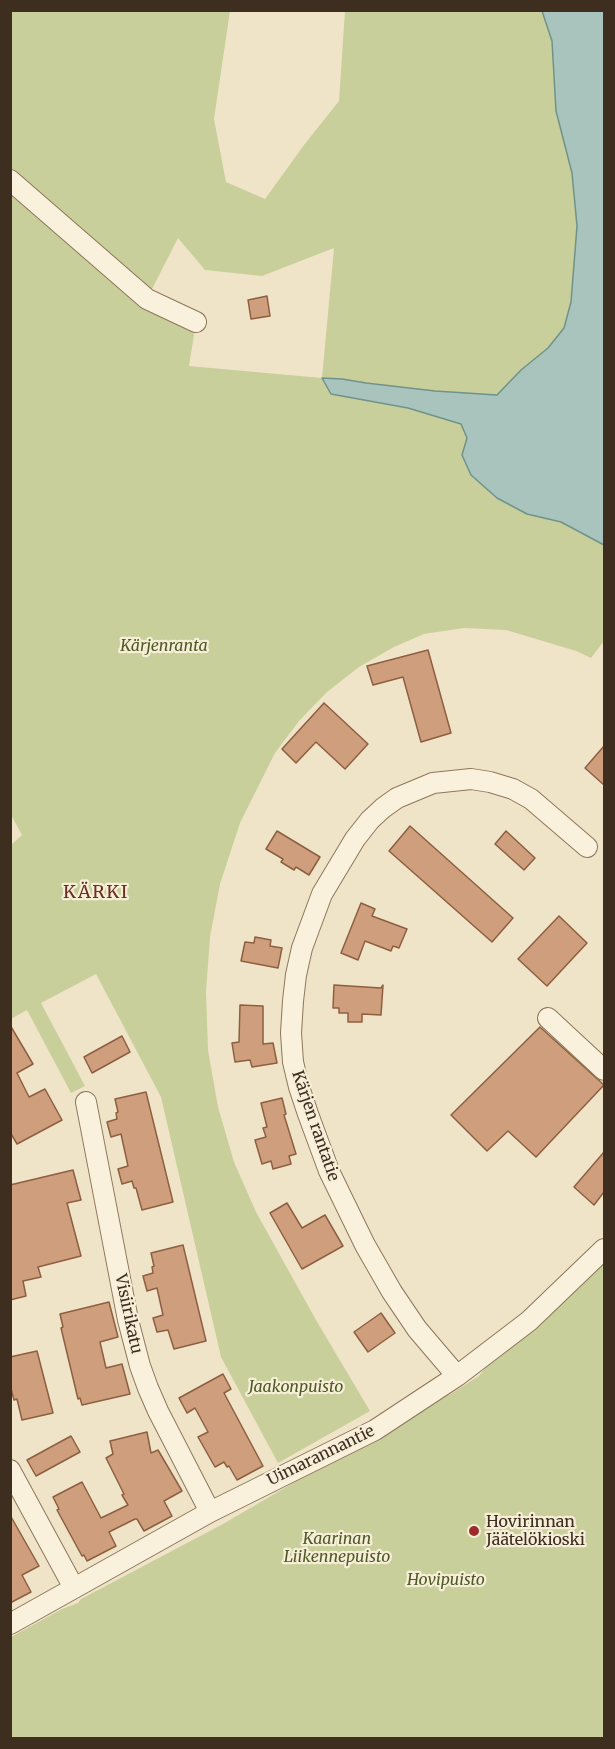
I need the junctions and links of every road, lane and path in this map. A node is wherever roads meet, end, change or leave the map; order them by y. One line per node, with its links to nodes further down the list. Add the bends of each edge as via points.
1 (10, 180): 2 (street, via 147,299)
2 (196, 322)
3 (587, 847): 8 (street, Kärjen rantatie, via 531,799 513,789 471,779 433,783 397,798 370,820 322,894 302,948 292,1001 291,1033 293,1062 308,1114 329,1171 365,1245 417,1329)
4 (548, 1018): 5 (street)
5 (604, 1070)
6 (86, 1102): 10 (street, Visiirikatu, via 140,1365 158,1411)
7 (604, 1250): 8 (street, Uimarannantie, via 528,1321)
8 (457, 1376): 10 (street, Uimarannantie, via 375,1430)
9 (10, 1470): 11 (street)
10 (210, 1512): 11 (street, Uimarannantie)
11 (74, 1588): 12 (street, Uimarannantie)
12 (10, 1624)

